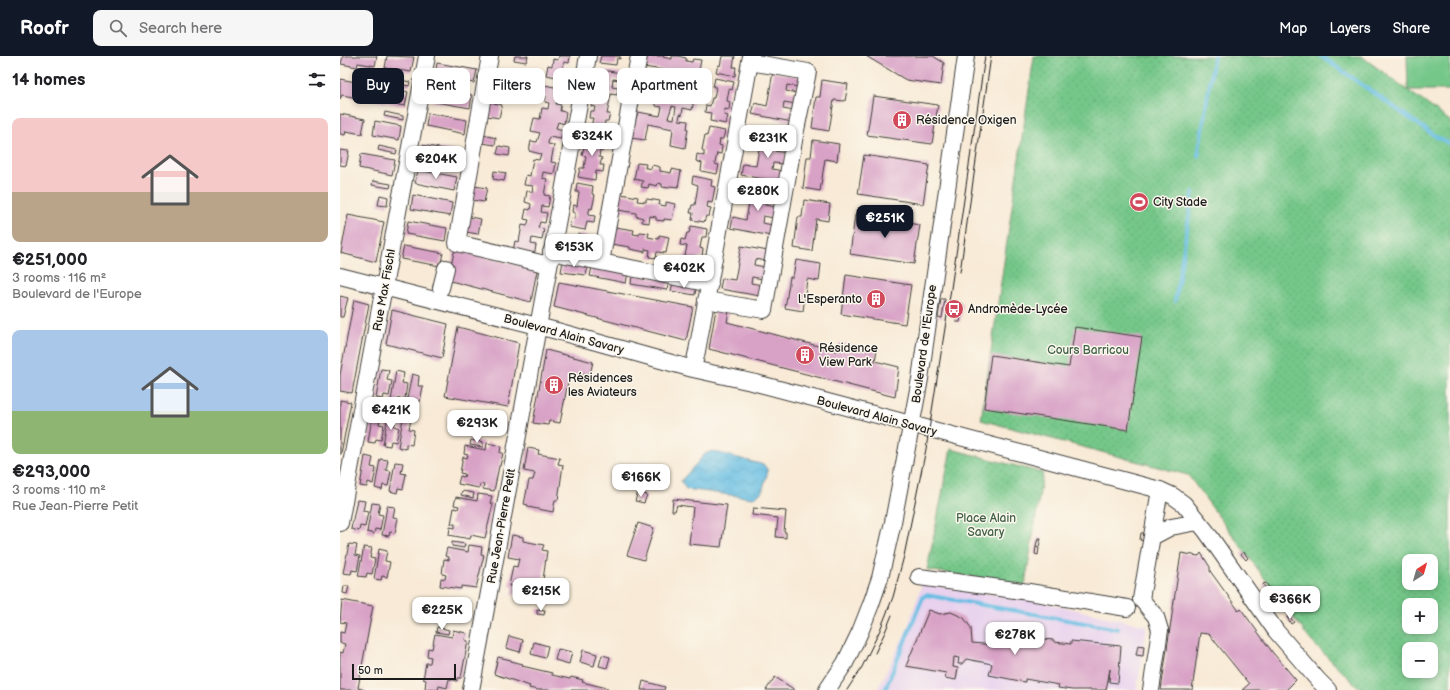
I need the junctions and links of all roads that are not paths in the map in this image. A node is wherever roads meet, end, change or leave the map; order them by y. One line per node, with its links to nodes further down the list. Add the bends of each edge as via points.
1 (427, 56): 12 (street, Rue Max Fischl)
2 (490, 56): 7 (street, via 457,243)
3 (588, 56): 7 (street, Rue Jean-Pierre Petit)
4 (639, 56): 8 (street)
5 (966, 56): 17 (street, Boulevard de l'Europe)
6 (751, 59): 11 (street); 14 (street, via 808,72 764,310)
7 (550, 259): 8 (street); 15 (street, Rue Jean-Pierre Petit)
8 (601, 262): 11 (street)
9 (446, 268): 13 (street)
10 (340, 276): 12 (street, Boulevard Alain Savary)
11 (710, 284): 14 (street)
12 (384, 288): 15 (street, Boulevard Alain Savary); 20 (street, Rue Max Fischl)
13 (441, 288)
14 (706, 300): 16 (street)
15 (537, 327): 16 (street, Boulevard Alain Savary); 24 (street, Rue Jean-Pierre Petit)
16 (693, 369): 17 (street, Boulevard Alain Savary, via 756,383)
17 (912, 425): 18 (street, Boulevard Alain Savary); 25 (street, Boulevard de l'Europe, via 880,578 860,632 845,663)
18 (1160, 490): 19 (street, Boulevard Alain Savary, via 1184,504); 21 (street)
19 (1198, 522): 21 (street, via 1171,527); 27 (street, Boulevard Alain Savary, via 1276,631)
20 (340, 523)
21 (1152, 537): 26 (street, via 1141,599 1156,617 1160,630)
22 (919, 577): 23 (street)
23 (1127, 608)
24 (471, 690)
25 (827, 690)
26 (1151, 690)
27 (1328, 690)

